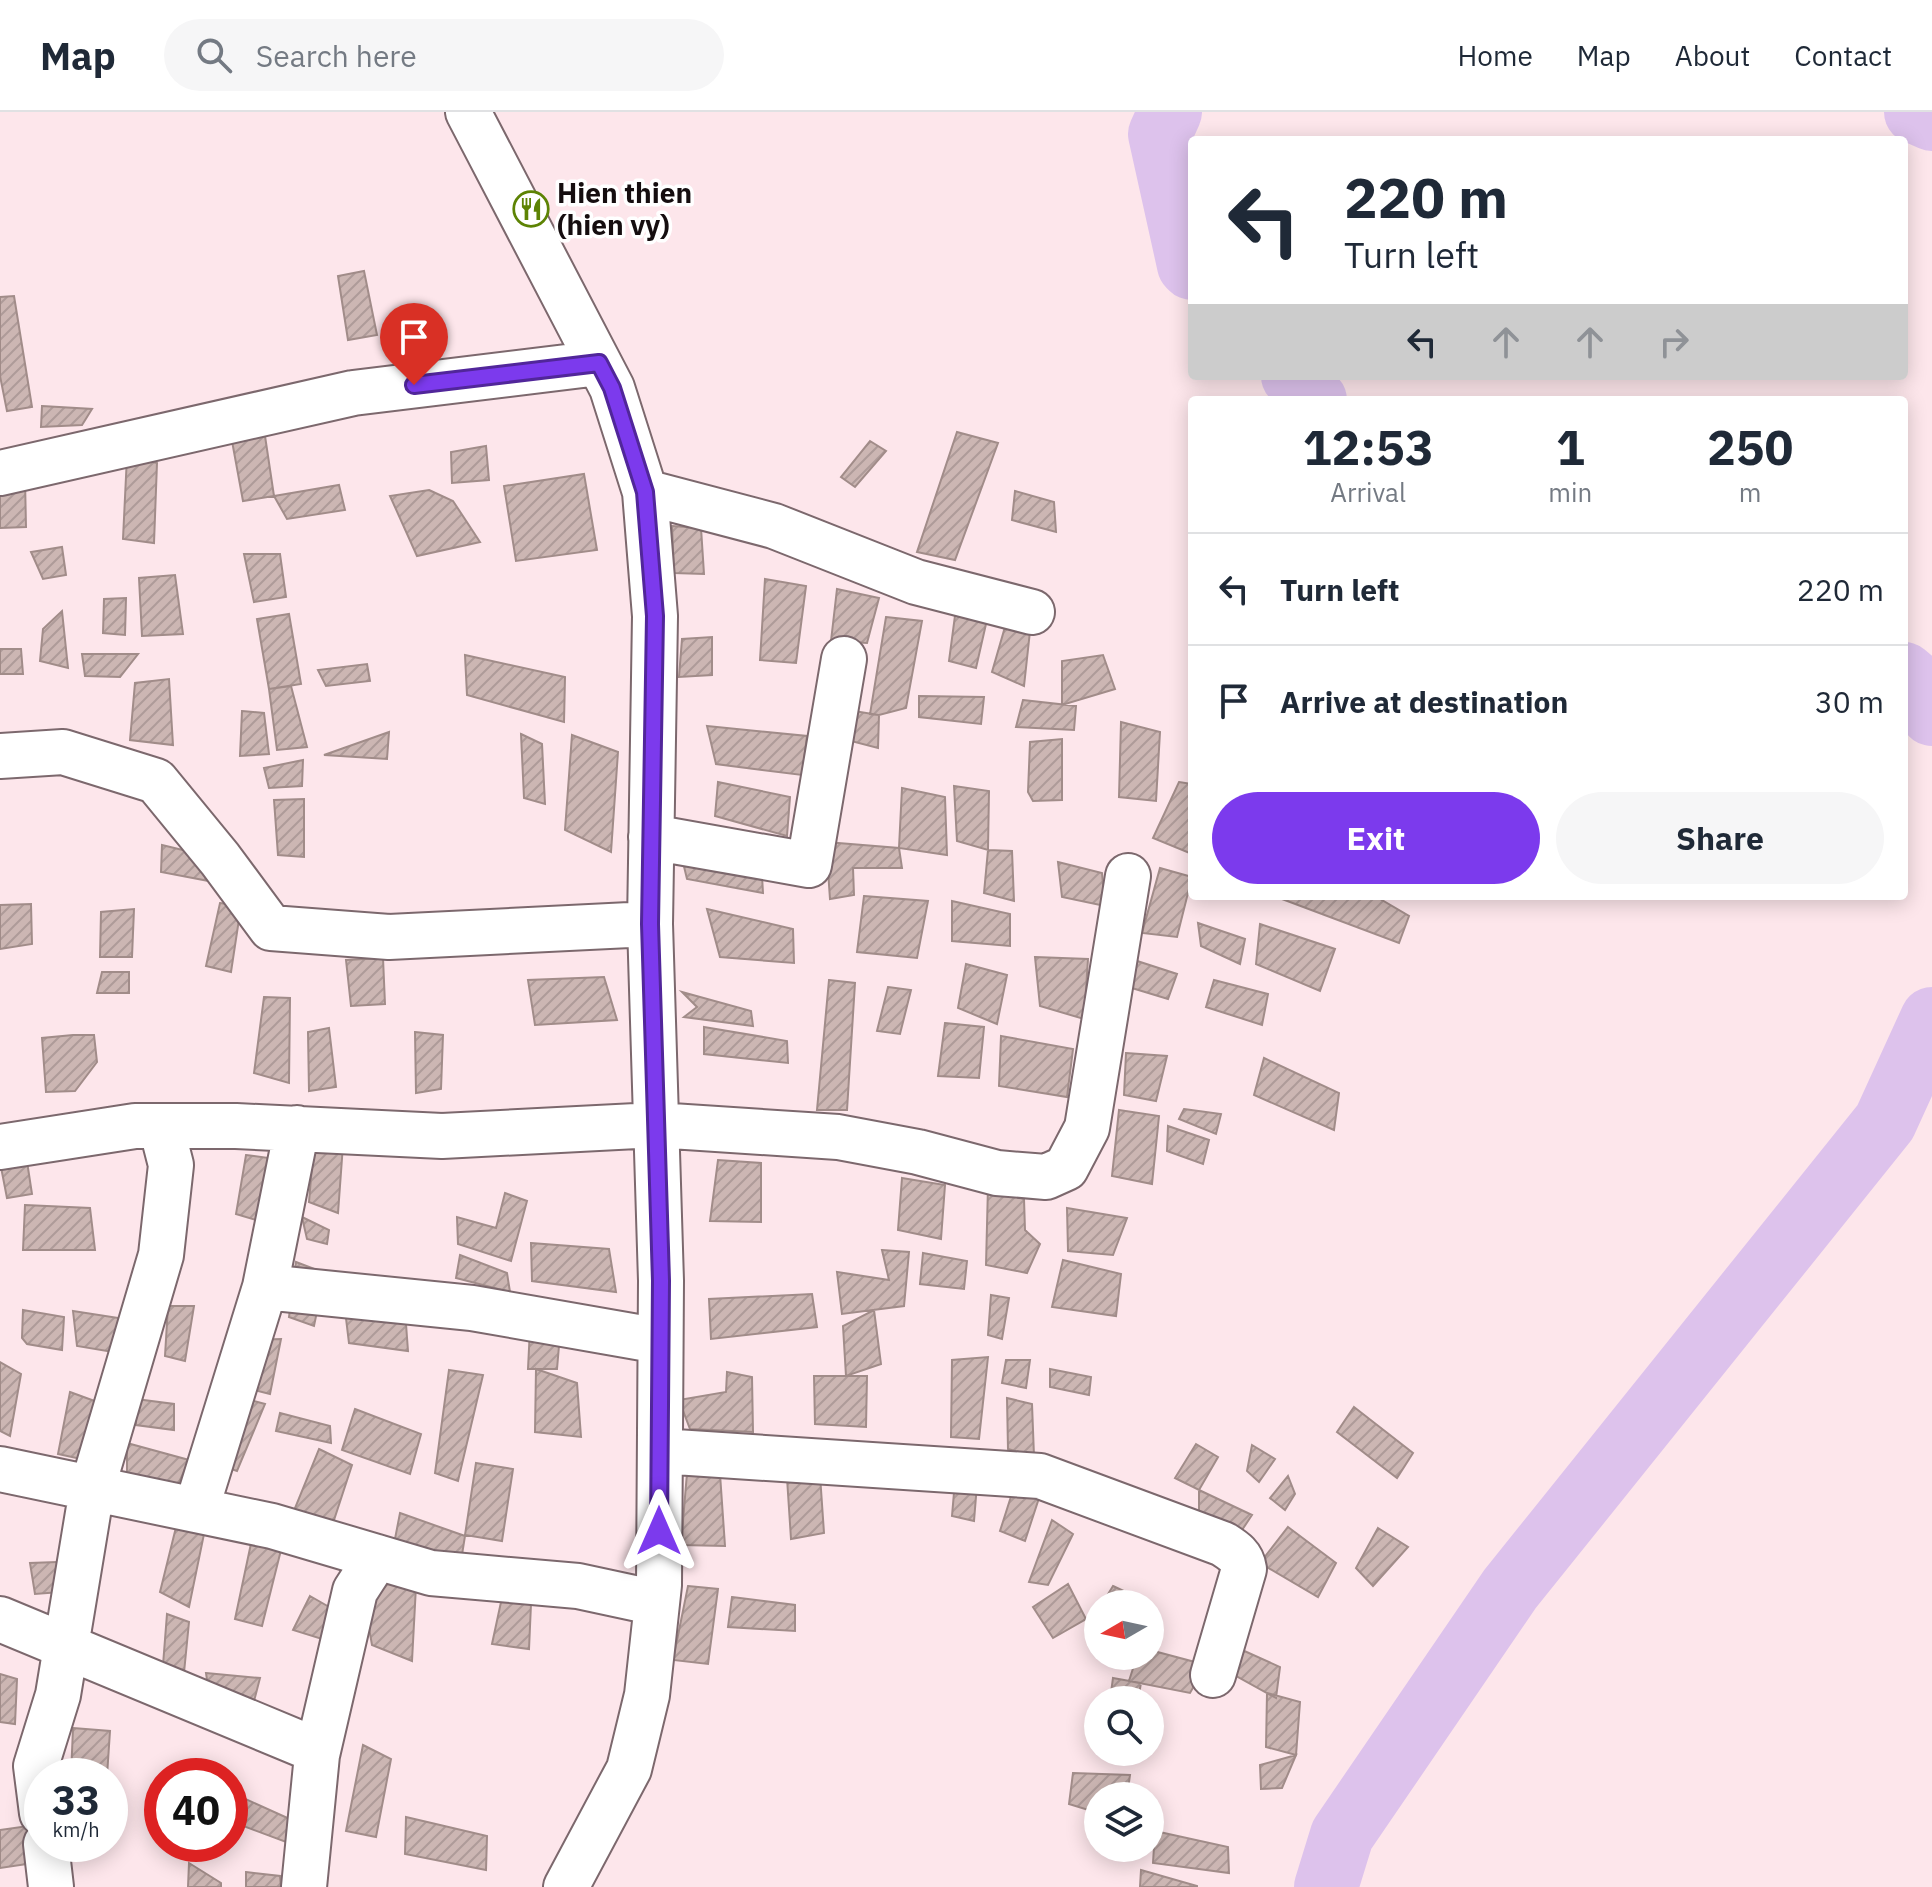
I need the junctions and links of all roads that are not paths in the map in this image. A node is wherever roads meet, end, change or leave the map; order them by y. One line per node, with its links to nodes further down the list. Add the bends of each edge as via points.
1 (468, 112): 2 (street)
2 (599, 363): 3 (street, via 353,393); 4 (street)
3 (0, 473)
4 (645, 492): 5 (street, via 774,526 916,582); 8 (street, via 655,616)
5 (1032, 612)
6 (844, 659): 8 (street, via 809,865)
7 (0, 756): 10 (street, via 63,752 156,781 271,928 389,937)
8 (651, 837): 10 (street)
9 (1128, 876): 11 (street, via 1087,1128 1066,1168 1046,1177 997,1173 838,1137)
10 (650, 924): 11 (street)
11 (656, 1125): 13 (street, via 442,1136); 16 (street)
12 (161, 1126): 13 (street); 14 (street); 19 (street, via 171,1165 161,1255)
13 (297, 1128): 15 (street)
14 (0, 1147)
15 (265, 1287): 16 (street, via 472,1308); 20 (street)
16 (660, 1341): 17 (street)
17 (660, 1451): 22 (street); 25 (street, via 1040,1476 1223,1544 1243,1561 1244,1569)
18 (0, 1469): 19 (street)
19 (92, 1489): 20 (street); 24 (street)
20 (196, 1510): 21 (street)
21 (377, 1557): 22 (street, via 431,1573 578,1586); 26 (street, via 355,1591)
22 (657, 1603): 31 (street, via 647,1695 629,1769)
23 (0, 1619): 24 (street)
24 (66, 1646): 26 (street); 27 (street)
25 (1213, 1675)
26 (318, 1751): 30 (street)
27 (38, 1758)
28 (48, 1862): 29 (street)
29 (51, 1887)
30 (304, 1887)
31 (566, 1887)

